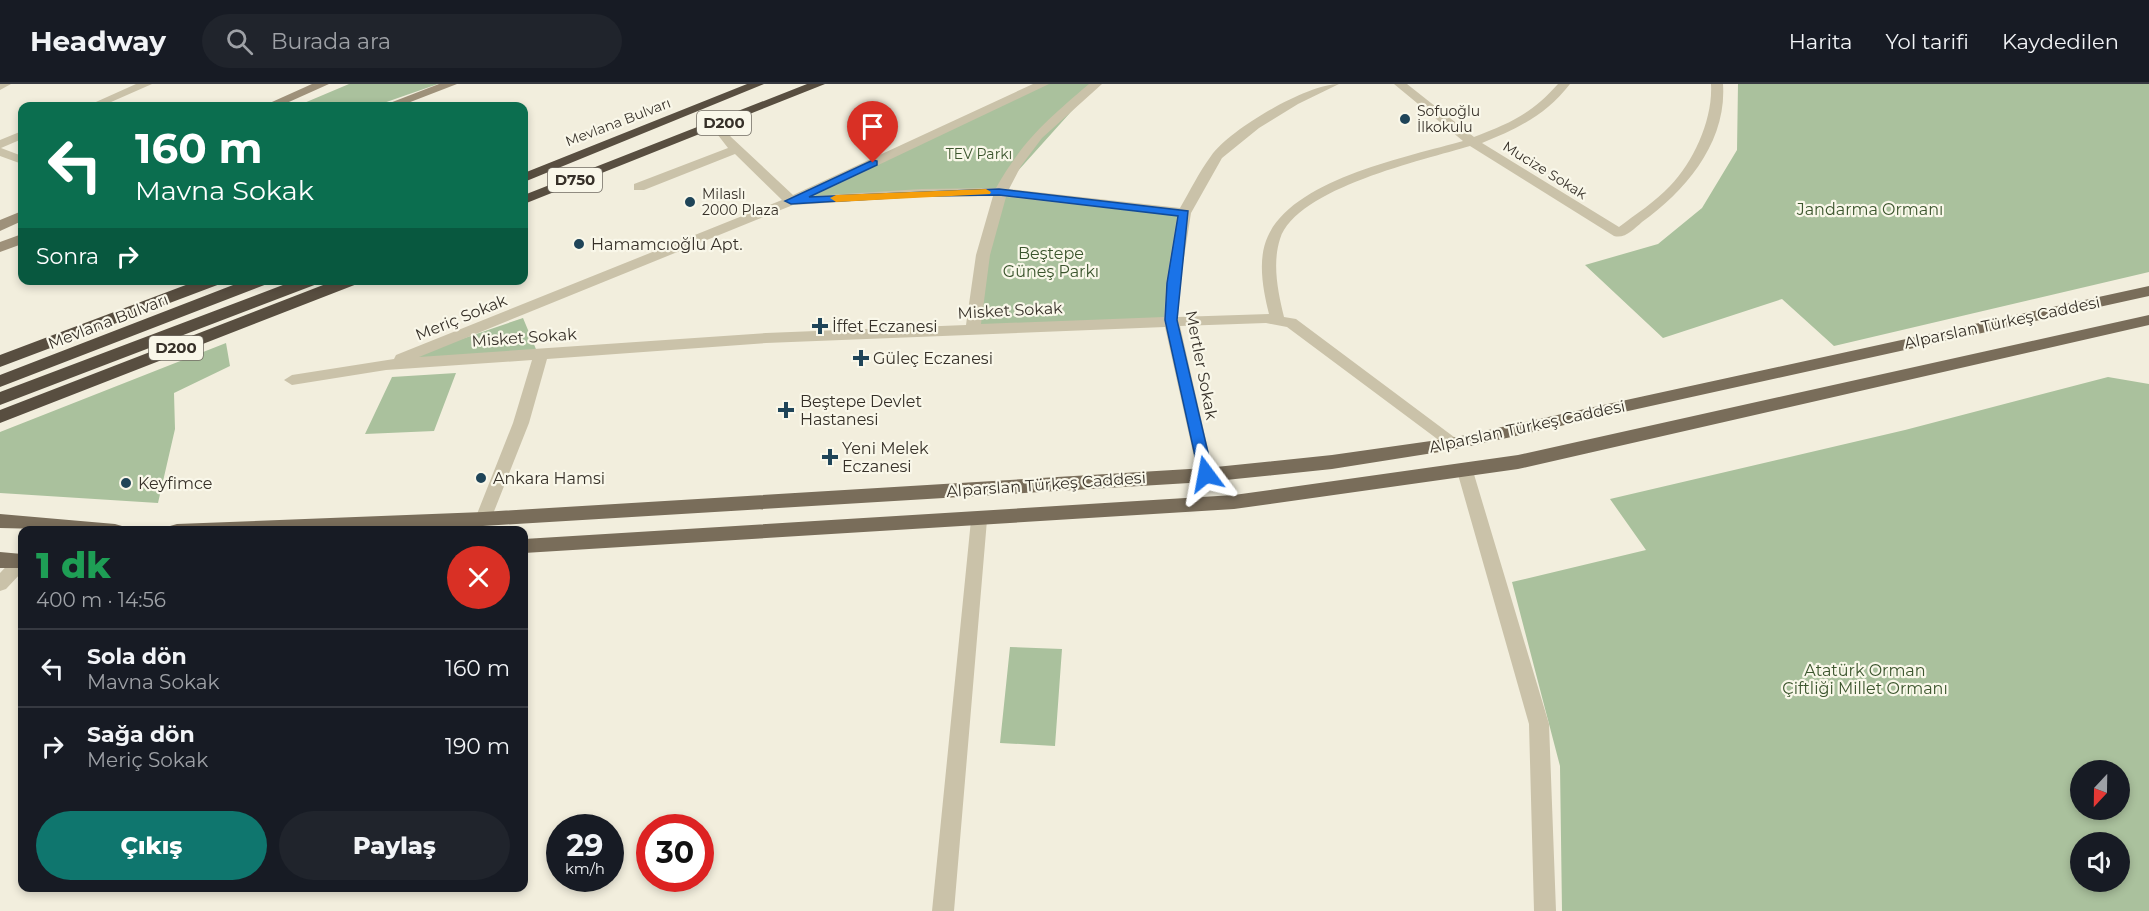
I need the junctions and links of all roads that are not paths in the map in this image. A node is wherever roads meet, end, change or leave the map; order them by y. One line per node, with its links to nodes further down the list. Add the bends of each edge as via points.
1 (5, 84): 13 (street)
2 (146, 84): 14 (street)
3 (322, 84): 15 (street)
4 (451, 84): 16 (street)
5 (758, 84): 24 (highway, Mevlana Bulvarı / D200)
6 (819, 84): 17 (highway, D200)
7 (1043, 84): 31 (street, Meriç Sokak)
8 (1096, 84): 29 (street, via 1032,142)
9 (1333, 84): 33 (street, Mertler Sokak, via 1294,101 1255,125 1217,156)
10 (1400, 84): 19 (street, Mucize Sokak)
11 (1564, 84): 19 (street, via 1556,96 1526,119)
12 (1717, 84): 19 (street, Mucize Sokak, via 1716,106 1704,144 1676,189 1619,233)
13 (0, 86)
14 (103, 102)
15 (279, 102)
16 (400, 102)
17 (717, 126): 21 (street); 25 (highway, D200)
18 (18, 137): 20 (street)
19 (1472, 142): 44 (street, via 1353,176 1299,208 1274,238 1268,274)
20 (0, 145)
21 (737, 149): 28 (street); 31 (street)
22 (0, 152): 23 (street)
23 (18, 159)
24 (569, 159): 26 (highway); 27 (highway, Mevlana Bulvarı / D200)
25 (627, 161): 30 (highway, D750); 32 (highway, D200)
26 (528, 170)
27 (528, 176)
28 (639, 187)
29 (999, 192): 31 (street); 33 (street); 46 (street, via 983,242)
30 (528, 198)
31 (791, 201): 49 (street, Meriç Sokak)
32 (528, 209)
33 (1184, 213): 43 (street, Mertler Sokak)
34 (18, 218): 35 (street)
35 (0, 226)
36 (18, 240): 37 (street)
37 (0, 247)
38 (202, 285): 48 (highway)
39 (249, 285): 51 (highway, Mevlana Bulvarı / D200)
40 (299, 285): 52 (highway)
41 (339, 285): 53 (highway, D200)
42 (2149, 291): 54 (main road, Alparslan Türkeş Caddesi)
43 (1171, 320): 44 (street, Misket Sokak); 46 (street, Misket Sokak); 56 (street, Mertler Sokak)
44 (1278, 320): 54 (street, Misket Sokak, via 1291,323)
45 (2149, 320): 55 (main road, Alparslan Türkeş Caddesi)
46 (973, 330): 47 (street, Misket Sokak, via 766,338)
47 (541, 354): 49 (street, Misket Sokak); 57 (street, via 521,423)
48 (0, 361)
49 (386, 365): 50 (street)
50 (292, 380)
51 (0, 381)
52 (0, 399)
53 (0, 417)
54 (1452, 444): 56 (main road, Alparslan Türkeş Caddesi, via 1332,462)
55 (1465, 471): 58 (main road, Alparslan Türkeş Caddesi, via 1234,502); 68 (street, via 1539,724)
56 (1206, 474): 57 (main road, Alparslan Türkeş Caddesi)
57 (483, 519): 61 (main road, Alparslan Türkeş Caddesi)
58 (979, 520): 62 (main road, Alparslan Türkeş Caddesi); 67 (street)
59 (0, 521): 60 (main road)
60 (58, 526)
61 (304, 526)
62 (528, 546)
63 (0, 560): 64 (main road)
64 (18, 561)
65 (18, 565): 66 (street)
66 (0, 584)
67 (943, 911)
68 (1545, 911)

